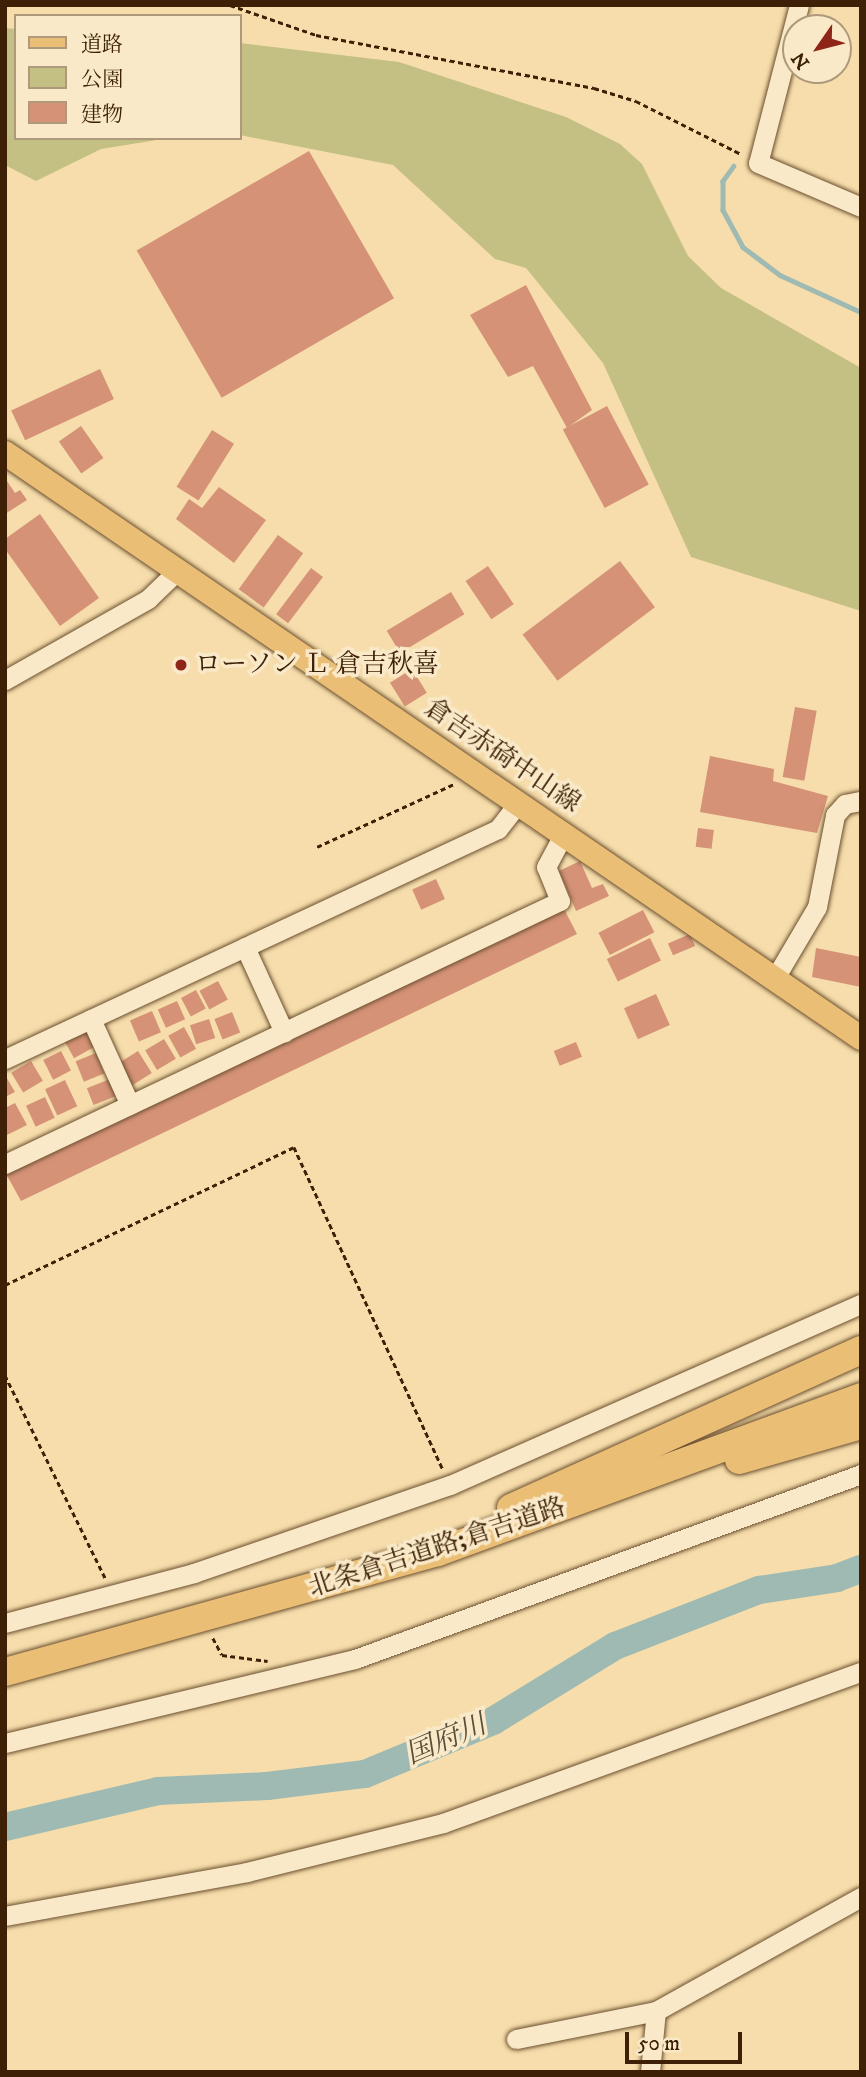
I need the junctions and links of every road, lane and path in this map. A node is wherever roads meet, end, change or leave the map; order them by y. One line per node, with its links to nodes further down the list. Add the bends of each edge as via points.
1 (230, 5): 3 (path, via 316,35 594,88 636,101)
2 (799, 5): 3 (street)
3 (758, 163): 4 (street)
4 (861, 207)
5 (5, 453): 6 (main road, 倉吉赤碕中山線)
6 (177, 571): 7 (street, via 148,599); 8 (main road, 倉吉赤碕中山線)
7 (5, 680)
8 (468, 768): 10 (main road, 倉吉赤碕中山線); 12 (path, via 457,783)
9 (861, 801): 14 (street, via 845,804 835,815 817,907)
10 (519, 802): 11 (main road, 倉吉赤碕中山線); 13 (street, via 498,829)
11 (564, 833): 14 (main road, 倉吉赤碕中山線); 16 (street, via 546,867 560,901)
12 (317, 847)
13 (245, 947): 15 (street); 16 (street)
14 (775, 978): 17 (main road, 倉吉赤碕中山線)
15 (91, 1019): 18 (street); 19 (street)
16 (284, 1032): 19 (street)
17 (861, 1038)
18 (5, 1059)
19 (130, 1105): 20 (street)
20 (5, 1164)
21 (5, 1285): 29 (path, via 294,1147)
22 (861, 1304): 29 (street)
23 (861, 1350): 31 (highway)
24 (5, 1375): 32 (path)
25 (861, 1382): 31 (highway, 北条倉吉道路;倉吉道路, via 681,1452)
26 (861, 1397): 30 (highway, 北条倉吉道路;倉吉道路)
27 (861, 1425): 30 (highway)
28 (861, 1474): 39 (street, via 355,1659)
29 (450, 1485): 32 (street)
30 (573, 1504): 37 (highway, 北条倉吉道路;倉吉道路, via 323,1587)
31 (490, 1517): 35 (highway, 北条倉吉道路;倉吉道路, via 293,1579)
32 (115, 1597): 33 (street)
33 (5, 1623)
34 (210, 1631): 36 (path, via 222,1655)
35 (5, 1658)
36 (271, 1661)
37 (5, 1672)
38 (861, 1672): 41 (street, via 443,1823 247,1872)
39 (5, 1743)
40 (861, 1897): 42 (street)
41 (5, 1916)
42 (656, 2011): 43 (street); 44 (street)
43 (516, 2039)
44 (650, 2072)

